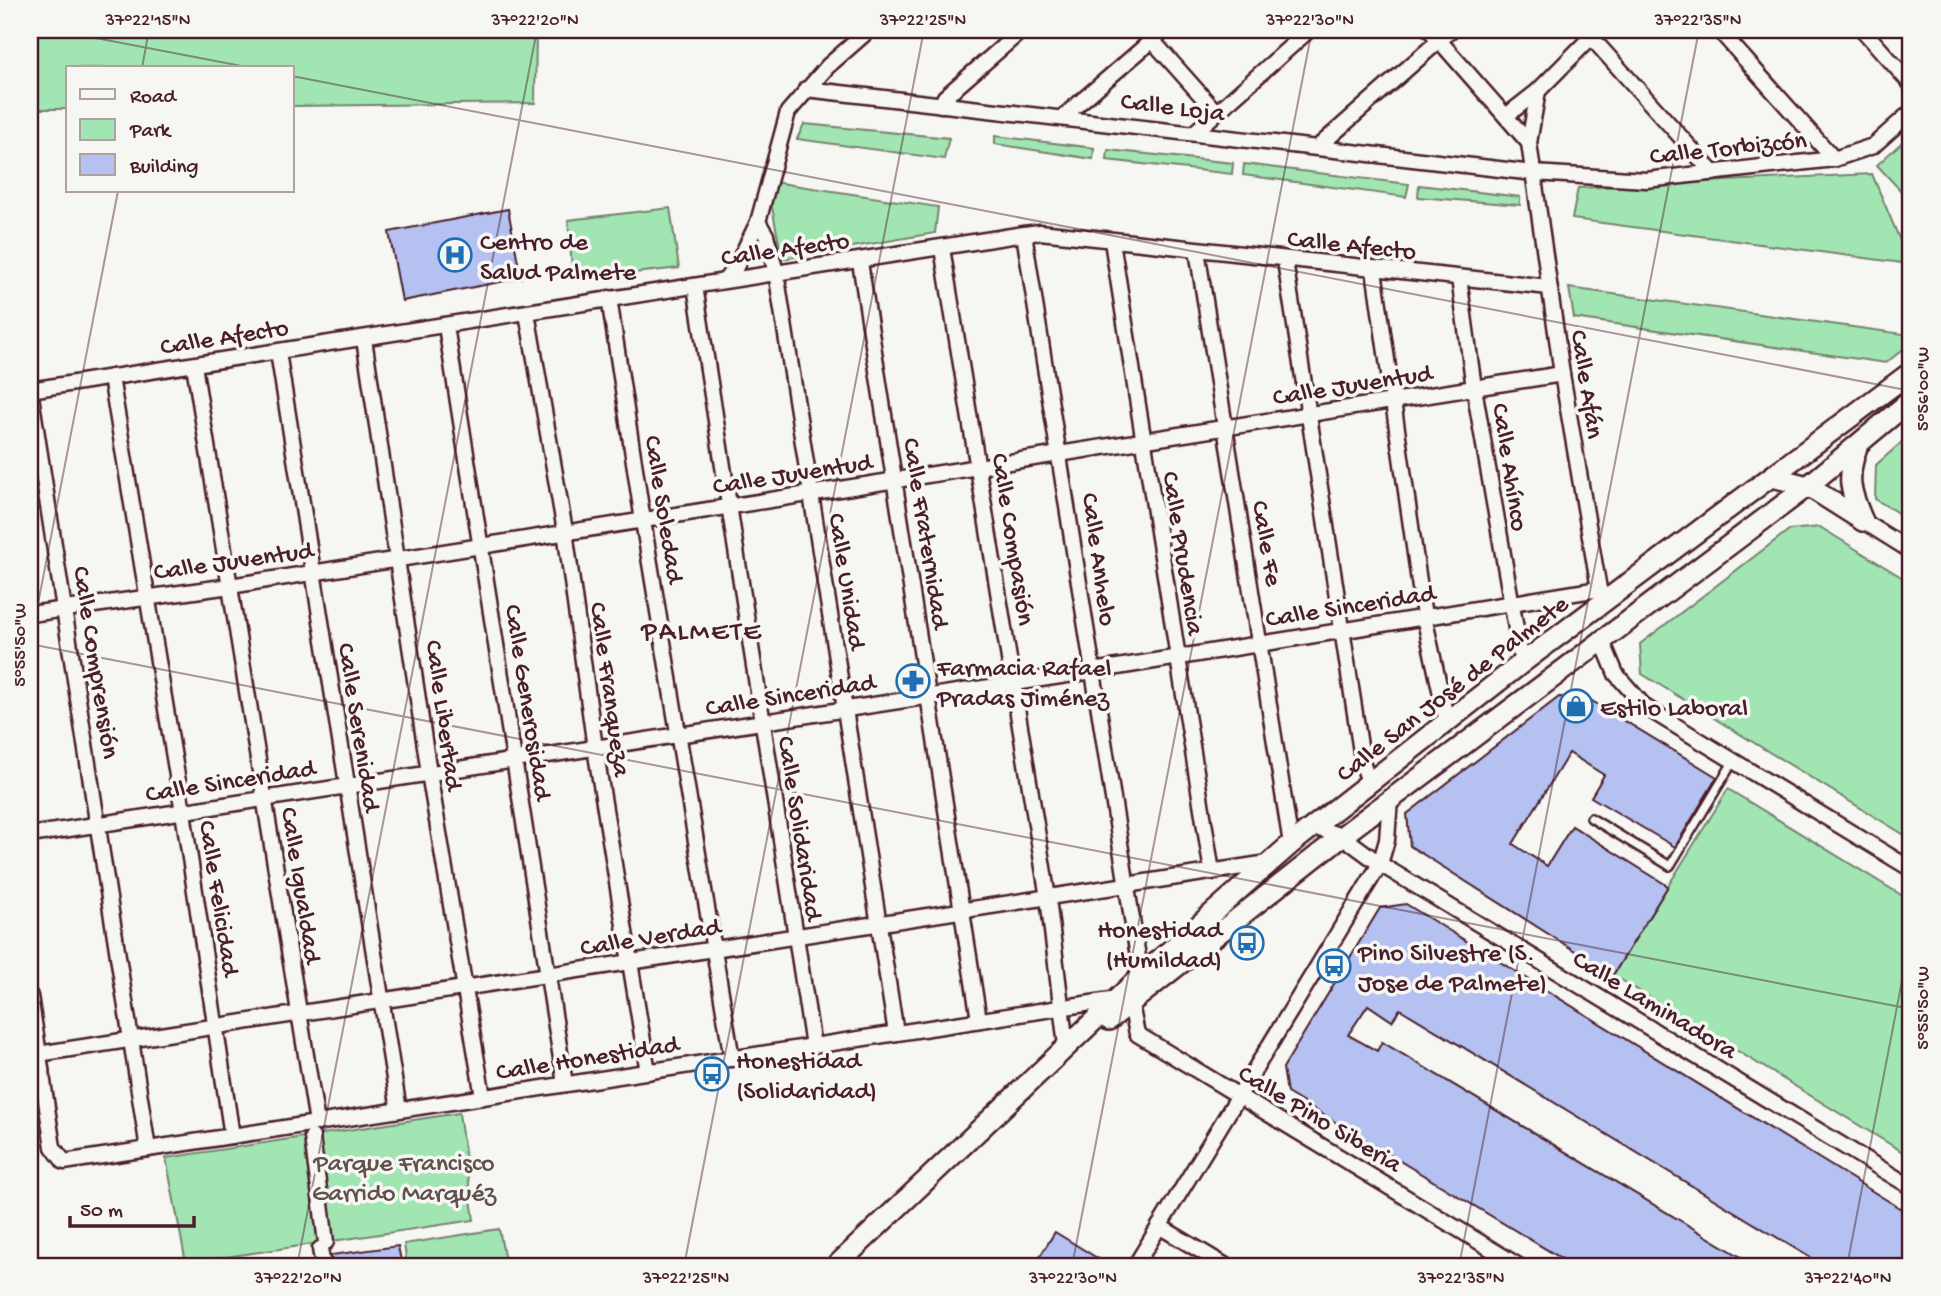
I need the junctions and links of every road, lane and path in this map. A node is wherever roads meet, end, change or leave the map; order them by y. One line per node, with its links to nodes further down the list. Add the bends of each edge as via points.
1 (869, 30): 12 (street)
2 (1021, 30): 14 (street)
3 (1164, 30): 9 (street)
4 (1309, 30): 16 (street)
5 (1451, 30): 10 (street)
6 (1719, 30): 22 (street)
7 (1863, 30): 11 (street)
8 (1594, 33): 13 (street); 24 (street)
9 (1147, 35): 16 (street); 18 (street)
10 (1434, 35): 17 (street); 21 (street)
11 (1911, 83)
12 (806, 89): 14 (street, Calle Loja); 25 (street, via 788,112)
13 (1538, 91): 17 (street); 20 (street)
14 (941, 105): 18 (street, Calle Loja)
15 (1911, 111): 22 (street, Calle Torbizcón, via 1873,146)
16 (1216, 112): 19 (street)
17 (1506, 116): 20 (street)
18 (1063, 117): 19 (street, Calle Loja)
19 (1195, 132): 21 (street, Calle Loja)
20 (1529, 143): 23 (street, Calle Afán)
21 (1318, 147): 23 (street, Calle Loja)
22 (1835, 159): 24 (street, Calle Torbizcón)
23 (1534, 173): 24 (street, Calle Torbizcón, via 1646,180); 37 (street, Calle Afán)
24 (1713, 173)
25 (758, 222): 33 (street, Calle Unidad); 35 (street, via 735,269)
26 (1024, 233): 27 (street, Calle Afecto); 28 (street, Calle Afecto); 55 (street, Calle Anhelo)
27 (1112, 241): 29 (street, Calle Afecto); 53 (street, Calle Prudencia)
28 (942, 248): 31 (street, Calle Afecto); 56 (street, Calle Compasión)
29 (1197, 250): 30 (street, Calle Afecto); 52 (street, Calle Fe)
30 (1285, 261): 32 (street, Calle Afecto); 51 (street)
31 (860, 262): 33 (street, Calle Afecto); 58 (street, Calle Fraternidad)
32 (1374, 270): 34 (street, Calle Afecto); 50 (street)
33 (776, 272): 35 (street, Calle Afecto); 60 (street, Calle Unidad)
34 (1459, 278): 37 (street, Calle Afecto); 47 (street, Calle Ahínco)
35 (724, 280): 36 (street, Calle Afecto)
36 (695, 286): 38 (street, Calle Afecto); 61 (street, Calle Solidaridad)
37 (1549, 287): 45 (street, Calle Afán)
38 (609, 298): 39 (street, Calle Afecto); 62 (street, Calle Soledad)
39 (527, 313): 40 (street, Calle Afecto); 64 (street, Calle Franqueza)
40 (446, 326): 41 (street, Calle Afecto); 65 (street, Calle Generosidad)
41 (363, 339): 42 (street, Calle Afecto); 67 (street, Calle Libertad)
42 (278, 352): 43 (street, Calle Afecto); 68 (street, Calle Serenidad)
43 (194, 365): 46 (street, Calle Afecto); 69 (street, Calle Igualdad)
44 (1911, 372): 57 (street, Calle San José de Palmete)
45 (1562, 374): 47 (street, Calle Juventud); 70 (street, Calle Afán)
46 (111, 377): 48 (street, Calle Afecto); 71 (street, Calle Felicidad)
47 (1474, 388): 50 (street, Calle Juventud); 72 (street, Calle Ahínco)
48 (30, 390): 73 (street, Calle Comprensión)
49 (1911, 400): 54 (street, Calle San José de Palmete)
50 (1393, 402): 51 (street, Calle Juventud); 75 (street)
51 (1307, 415): 52 (street, Calle Juventud); 76 (street)
52 (1225, 429): 53 (street, Calle Juventud); 78 (street, Calle Fe)
53 (1143, 442): 55 (street, Calle Juventud); 79 (street, Calle Prudencia)
54 (1857, 447): 59 (street, Calle San José de Palmete); 63 (street, via 1849,469 1851,493)
55 (1061, 454): 56 (street, Calle Juventud); 81 (street, Calle Anhelo)
56 (979, 466): 58 (street, Calle Juventud); 82 (street, Calle Compasión)
57 (1772, 477): 59 (street); 70 (street, Calle San José de Palmete)
58 (895, 480): 60 (street, Calle Juventud); 84 (street, Calle Fraternidad)
59 (1808, 486): 63 (street); 77 (street, Calle San José de Palmete)
60 (810, 494): 61 (street, Calle Juventud); 85 (street, Calle Unidad)
61 (729, 506): 62 (street, Calle Juventud); 86 (street, Calle Solidaridad)
62 (643, 521): 64 (street, Calle Juventud); 88 (street, Calle Soledad)
63 (1863, 521): 66 (street)
64 (565, 531): 65 (street, Calle Juventud); 89 (street, Calle Franqueza)
65 (481, 544): 67 (street, Calle Juventud); 90 (street, Calle Generosidad)
66 (1911, 551)
67 (398, 557): 68 (street, Calle Juventud); 92 (street, Calle Libertad)
68 (312, 573): 69 (street, Calle Juventud); 94 (street, Calle Serenidad)
69 (230, 586): 71 (street, Calle Juventud); 95 (street, Calle Igualdad)
70 (1602, 595): 72 (street, Calle Sinceridad); 77 (street); 80 (street, Calle San José de Palmete); 83 (street)
71 (146, 597): 73 (street, Calle Juventud); 97 (street, Calle Felicidad)
72 (1510, 604): 75 (street, Calle Sinceridad); 80 (street, Calle Ahínco)
73 (65, 609): 74 (street, Calle Juventud); 99 (street, Calle Comprensión)
74 (30, 614)
75 (1424, 616): 76 (street, Calle Sinceridad); 87 (street)
76 (1342, 631): 78 (street, Calle Sinceridad); 93 (street)
77 (1601, 638): 83 (street, Calle San José de Palmete); 91 (street, via 1616,674 1645,707)
78 (1261, 644): 79 (street, Calle Sinceridad); 103 (street, Calle Fe)
79 (1177, 657): 81 (street, Calle Sinceridad); 107 (street, Calle Prudencia)
80 (1522, 663): 87 (street, Calle San José de Palmete)
81 (1093, 671): 82 (street, Calle Sinceridad); 108 (street, Calle Anhelo)
82 (1014, 683): 84 (street, Calle Sinceridad); 109 (street, Calle Compasión)
83 (1541, 685): 96 (street, Calle San José de Palmete)
84 (928, 696): 85 (street, Calle Sinceridad); 110 (street, Calle Fraternidad)
85 (846, 708): 86 (street, Calle Sinceridad); 111 (street, Calle Unidad)
86 (761, 722): 88 (street, Calle Sinceridad); 112 (street, Calle Solidaridad)
87 (1447, 722): 93 (street, Calle San José de Palmete)
88 (678, 735): 89 (street, Calle Sinceridad); 113 (street, Calle Soledad)
89 (594, 748): 90 (street, Calle Sinceridad); 114 (street, Calle Franqueza)
90 (513, 760): 92 (street, Calle Sinceridad); 115 (street, Calle Generosidad)
91 (1734, 761): 98 (lane, via 1670,866); 106 (street)
92 (429, 773): 94 (street, Calle Sinceridad); 117 (street, Calle Libertad)
93 (1369, 782): 100 (street, Calle San José de Palmete)
94 (345, 786): 95 (street, Calle Sinceridad); 119 (street, Calle Serenidad)
95 (264, 799): 97 (street, Calle Sinceridad); 122 (street, Calle Igualdad)
96 (1390, 799): 102 (street, Calle San José de Palmete); 105 (street)
97 (183, 812): 99 (street, Calle Sinceridad); 124 (street, Calle Felicidad)
98 (1591, 818)
99 (98, 824): 101 (street, Calle Sinceridad); 126 (street, Calle Comprensión)
100 (1313, 827): 102 (street, Calle Laminadora); 103 (street, Calle San José de Palmete)
101 (30, 835)
102 (1342, 836): 105 (street, Calle Laminadora); 120 (street, Calle San José de Palmete)
103 (1291, 844): 104 (street, Calle San José de Palmete)
104 (1270, 863): 107 (street, Calle Verdad); 116 (street, Calle San José de Palmete)
105 (1380, 864): 134 (street); 140 (street, Calle Laminadora)
106 (1911, 869)
107 (1212, 872): 108 (street, Calle Verdad)
108 (1127, 886): 109 (street, Calle Verdad); 116 (street, Calle Anhelo)
109 (1048, 898): 110 (street, Calle Verdad); 121 (street, Calle Compasión)
110 (963, 911): 111 (street, Calle Verdad); 123 (street, Calle Fraternidad)
111 (880, 924): 112 (street, Calle Verdad); 125 (street, Calle Unidad)
112 (794, 936): 113 (street, Calle Verdad); 127 (street, Calle Solidaridad)
113 (714, 950): 114 (street, Calle Verdad); 130 (street, Calle Soledad)
114 (631, 963): 115 (street, Calle Verdad); 132 (street, Calle Franqueza)
115 (548, 975): 117 (street, Calle Verdad); 133 (street, Calle Generosidad)
116 (1142, 976): 120 (street, Calle San José de Palmete)
117 (465, 989): 119 (street, Calle Verdad); 135 (street, Calle Libertad)
118 (30, 996): 129 (street)
119 (380, 1002): 122 (street, Calle Verdad); 136 (street, Calle Serenidad)
120 (1124, 1002): 121 (street, Calle Honestidad); 128 (street, Calle San José de Palmete); 131 (street, Calle San José de Palmete); 134 (street, Calle Pino Siberia, via 1137,1034)
121 (1060, 1008): 123 (street, Calle Honestidad); 128 (street, Calle Compasión)
122 (300, 1014): 124 (street, Calle Verdad); 137 (street, Calle Igualdad)
123 (979, 1020): 125 (street, Calle Honestidad)
124 (215, 1027): 126 (street, Calle Verdad); 138 (street, Calle Felicidad)
125 (896, 1033): 127 (street, Calle Honestidad)
126 (132, 1040): 129 (street, Calle Verdad); 139 (street, Calle Comprensión)
127 (813, 1046): 130 (street, Calle Honestidad)
128 (1066, 1046): 131 (street, Calle San José de Palmete)
129 (38, 1054): 139 (street, Calle Honestidad, via 53,1147 64,1162)
130 (732, 1059): 132 (street, Calle Honestidad)
131 (1044, 1069): 143 (street, Calle San José de Palmete)
132 (648, 1072): 133 (street, Calle Honestidad)
133 (565, 1084): 135 (street, Calle Honestidad)
134 (1238, 1095): 141 (street); 146 (street, Calle Pino Siberia)
135 (483, 1097): 136 (street, Calle Honestidad)
136 (399, 1110): 137 (street, Calle Honestidad)
137 (314, 1130): 138 (street, Calle Honestidad); 142 (street, Calle Igualdad)
138 (232, 1136): 139 (street, Calle Honestidad)
139 (148, 1149)
140 (1911, 1187)
141 (1159, 1226): 144 (street); 145 (street)
142 (323, 1266)
143 (836, 1266)
144 (1135, 1266)
145 (1226, 1266)
146 (1518, 1266)

